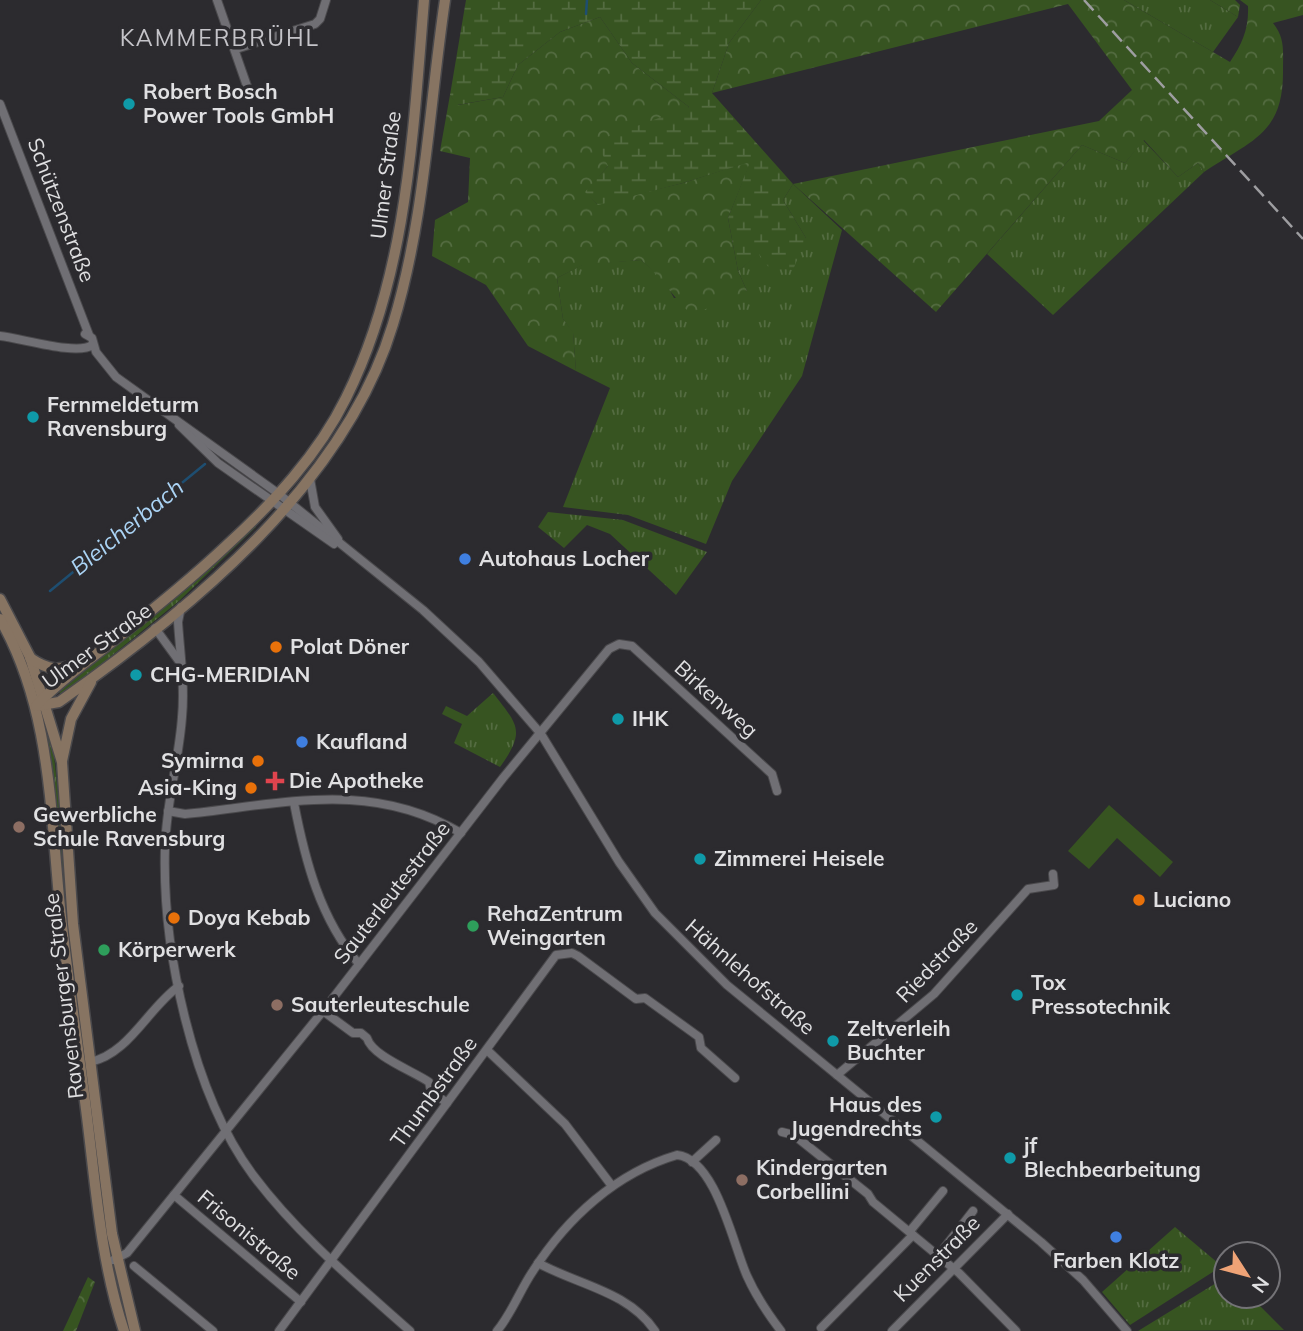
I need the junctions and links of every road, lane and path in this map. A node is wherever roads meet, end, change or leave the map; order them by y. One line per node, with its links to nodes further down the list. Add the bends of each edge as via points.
1 (217, 0): 7 (street)
2 (320, 0): 6 (street)
3 (326, 0): 6 (street)
4 (424, 0): 15 (main road, Ulmer Straße, via 402,211 378,324 339,411)
5 (445, 0): 14 (main road, Ulmer Straße, via 400,302 358,406)
6 (323, 11): 7 (street, via 315,24)
7 (236, 49): 8 (street)
8 (247, 86)
9 (0, 105): 10 (street, Schützenstraße)
10 (87, 333): 12 (street); 13 (street, Schützenstraße)
11 (0, 336): 12 (street)
12 (77, 346): 13 (street)
13 (93, 348): 15 (street, via 116,377 192,430)
14 (310, 479): 16 (main road, Ulmer Straße); 17 (street, via 315,507)
15 (275, 498): 16 (street); 23 (main road, Ulmer Straße, via 172,594)
16 (286, 507): 17 (street); 19 (main road, Ulmer Straße)
17 (346, 550): 28 (street, Hähnlehofstraße, via 452,634)
18 (0, 598): 24 (main road, Ravensburger Straße)
19 (181, 607): 21 (main road, Ulmer Straße); 25 (street)
20 (0, 619): 27 (main road)
21 (155, 628): 25 (street); 26 (main road, Ulmer Straße)
22 (619, 644): 28 (street, Sauterleutestraße, via 593,665); 30 (street, Birkenweg, via 632,646 772,774)
23 (103, 649): 24 (main road, via 64,670); 27 (main road, Ulmer Straße)
24 (34, 660): 27 (main road, Ravensburger Straße)
25 (181, 663): 32 (street, via 182,719)
26 (95, 677): 27 (main road, Ulmer Straße, via 59,702); 29 (main road, via 71,719)
27 (42, 703): 29 (main road, Ravensburger Straße); 54 (main road, Ravensburger Straße, via 60,911)
28 (541, 734): 33 (street, Sauterleutestraße); 40 (street, Hähnlehofstraße, via 619,862 668,928 727,985)
29 (62, 762): 39 (main road, Ravensburger Straße, via 73,924)
30 (776, 791)
31 (294, 803): 32 (street, via 185,814); 33 (street, via 330,798 396,804); 35 (street, via 310,875 334,928)
32 (168, 811): 36 (street, via 164,883)
33 (461, 833): 35 (street, Sauterleutestraße)
34 (1053, 874): 40 (street, Riedstraße, via 1054,885 1028,889 934,993)
35 (359, 964): 37 (street, Sauterleutestraße)
36 (179, 986): 39 (street, via 164,996 117,1050); 43 (street, via 197,1059)
37 (323, 1010): 42 (street, via 353,1033 368,1038 369,1046 398,1066 407,1066 429,1082 431,1091); 43 (street, Sauterleutestraße)
38 (487, 1050): 41 (street, Thumbstraße, via 553,958 572,953 699,1037 701,1048); 42 (street, Thumbstraße); 47 (street, via 565,1124)
39 (90, 1062): 54 (main road, Ravensburger Straße)
40 (837, 1075): 51 (street, Hähnlehofstraße)
41 (735, 1078)
42 (447, 1103): 55 (street, Thumbstraße)
43 (226, 1132): 49 (street, Sauterleutestraße); 55 (street, via 252,1174)
44 (782, 1132): 52 (street, via 825,1157)
45 (716, 1140): 46 (street)
46 (692, 1162): 47 (street, via 684,1156 666,1158); 68 (street, via 713,1188 748,1278)
47 (612, 1186): 56 (street, via 568,1224)
48 (943, 1191): 52 (street)
49 (174, 1195): 54 (street, Sauterleutestraße, via 127,1253); 59 (street, Frisonistraße)
50 (973, 1210): 53 (street)
51 (1007, 1214): 58 (street, Kuenstraße); 71 (street, Hähnlehofstraße, via 1075,1273)
52 (911, 1233): 53 (street); 60 (street)
53 (938, 1256): 58 (street)
54 (111, 1260): 61 (main road, Ravensburger Straße); 62 (main road, Ravensburger Straße)
55 (332, 1262): 59 (street, Thumbstraße); 65 (street)
56 (538, 1263): 66 (street); 67 (street, via 624,1301)
57 (134, 1266): 63 (street)
58 (954, 1268): 69 (street, Kuenstraße); 70 (street)
59 (301, 1302): 64 (street, Thumbstraße)
60 (821, 1328)
61 (124, 1331)
62 (135, 1331)
63 (213, 1331)
64 (279, 1331)
65 (410, 1331)
66 (497, 1331)
67 (655, 1331)
68 (780, 1331)
69 (892, 1331)
70 (1016, 1331)
71 (1127, 1331)

